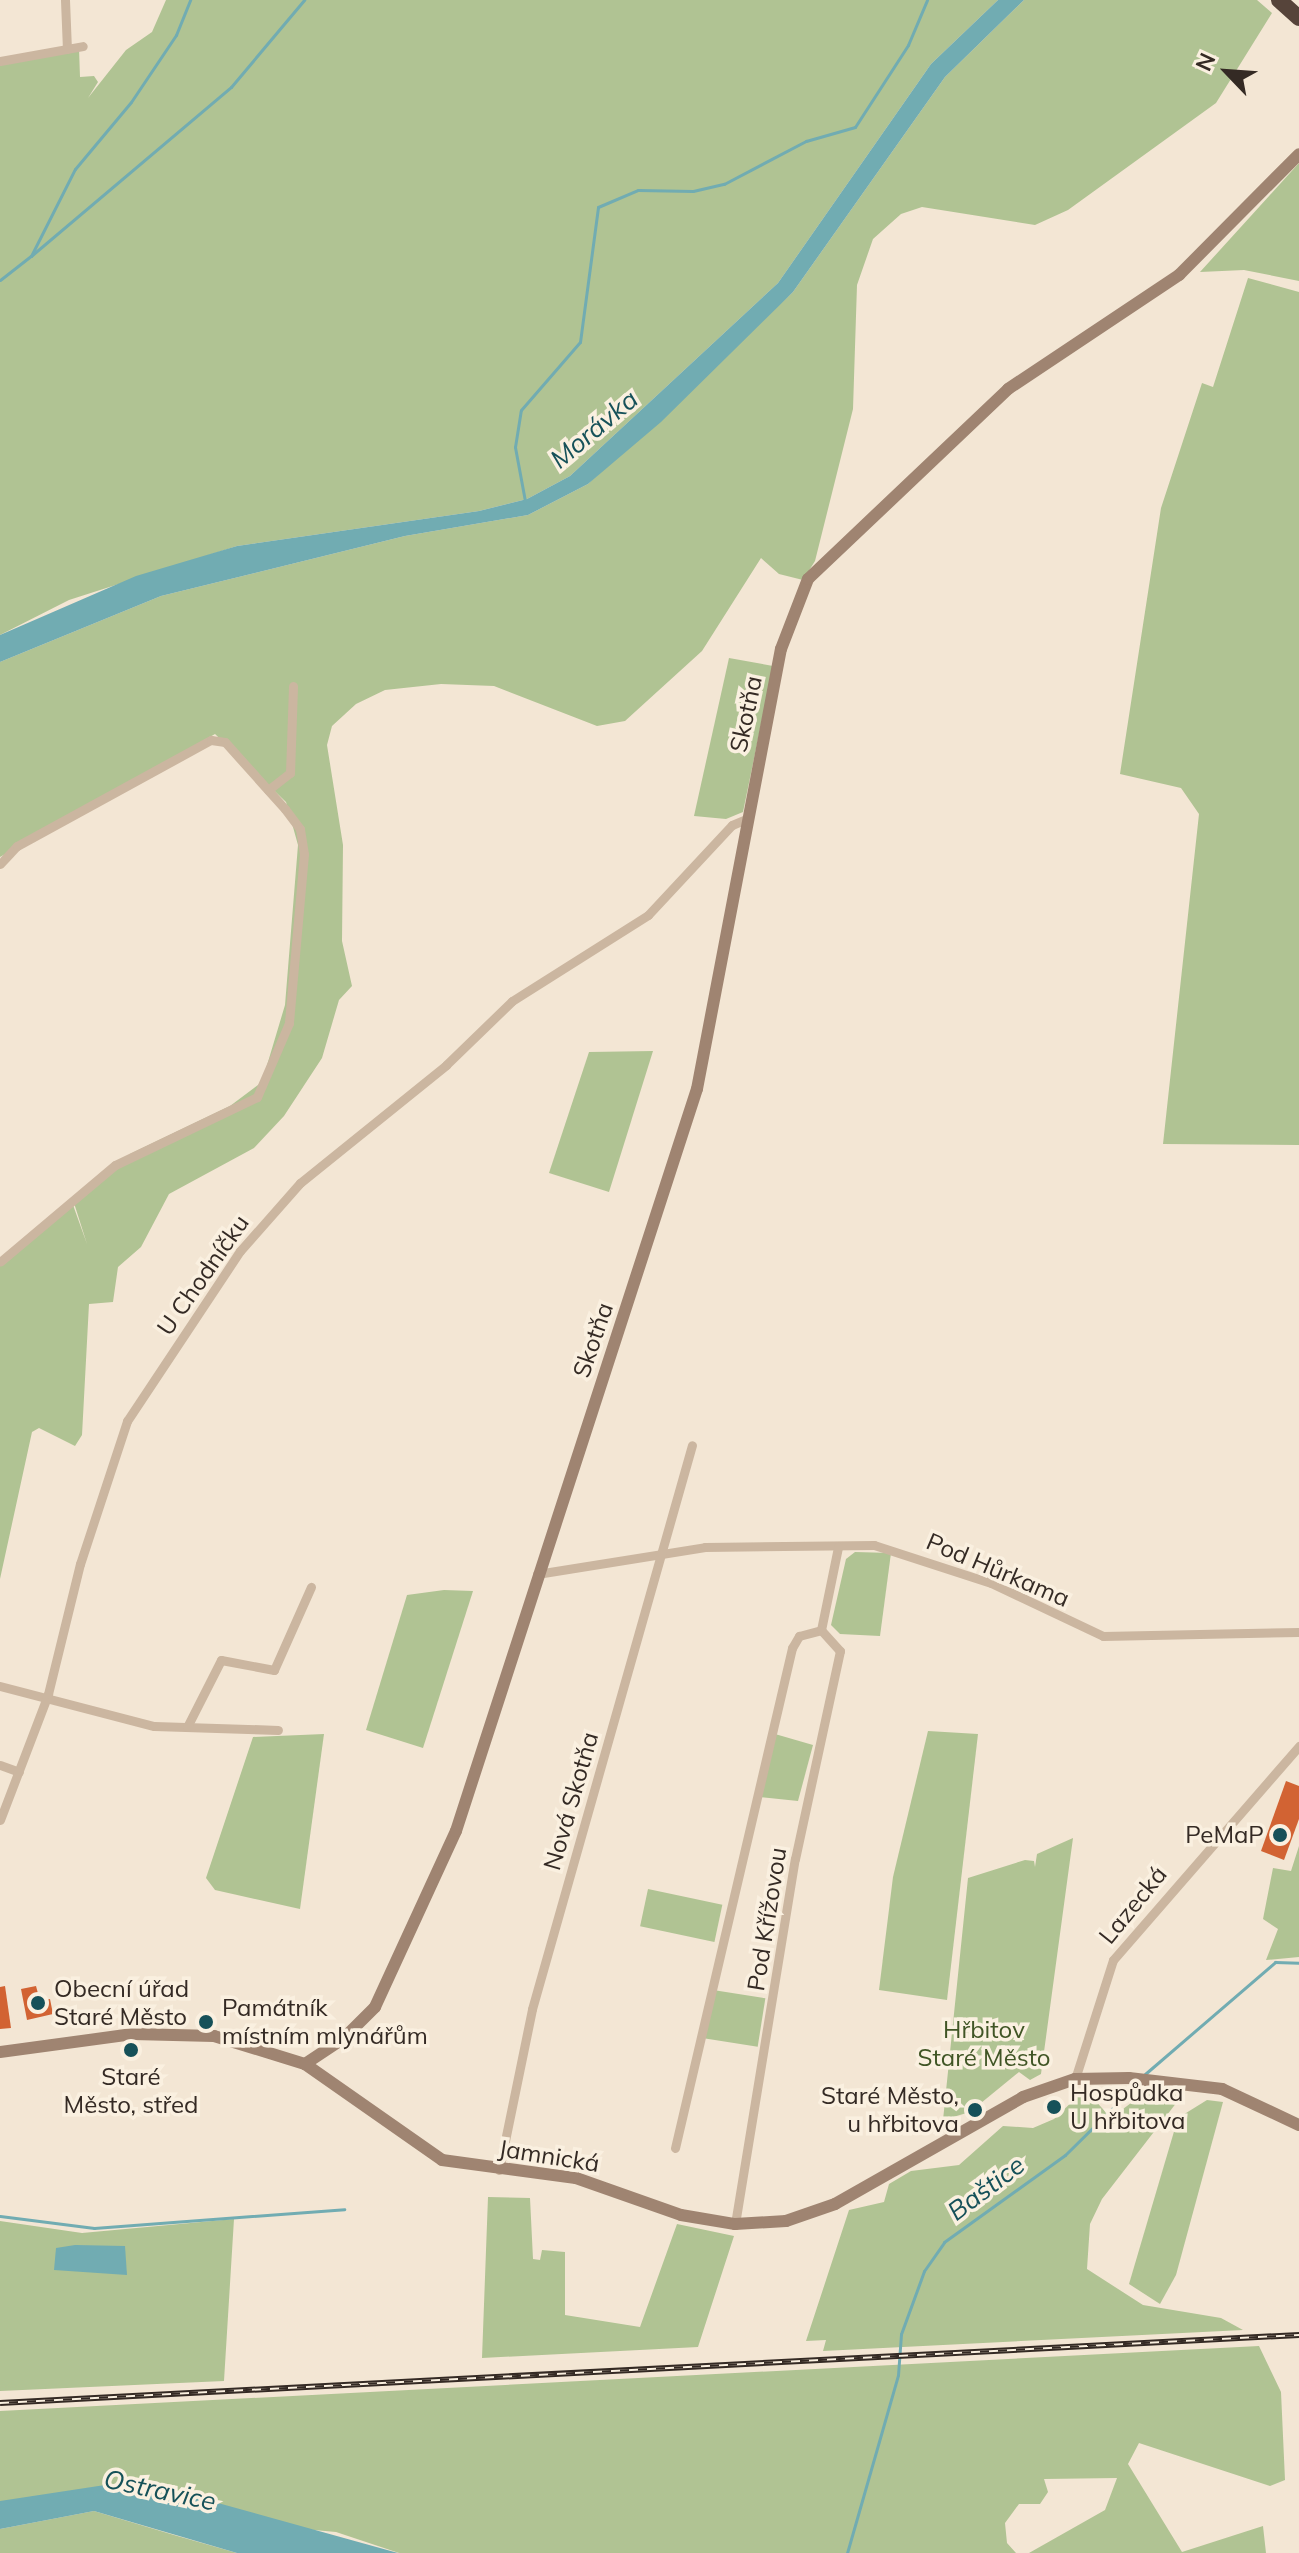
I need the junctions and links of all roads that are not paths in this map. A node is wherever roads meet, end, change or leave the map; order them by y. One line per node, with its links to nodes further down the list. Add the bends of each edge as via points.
1 (65, 0): 5 (street)
2 (1279, 0): 3 (highway)
3 (1299, 18)
4 (83, 46): 5 (street)
5 (67, 49): 6 (street)
6 (0, 61)
7 (1299, 154): 10 (street, Skotňa, via 1179,275 1008,389 808,579 781,649)
8 (293, 686): 9 (street, via 290,773)
9 (268, 790): 11 (street, via 225,742 211,740 17,846); 12 (street, via 300,829 304,854 289,1023 266,1084 245,1106 115,1165)
10 (746, 819): 16 (street, Skotňa, via 697,1089); 21 (street, U Chodníčku, via 732,825 648,915 542,980 300,1183 240,1251 127,1421 80,1564)
11 (0, 864)
12 (0, 1262)
13 (692, 1445): 15 (street, Nová Skotňa)
14 (838, 1547): 15 (street, Pod Hůrkama); 18 (street); 19 (street, Pod Hůrkama, via 897,1549 991,1583 1103,1636)
15 (666, 1551): 16 (street, Pod Hůrkama); 33 (street, Nová Skotňa, via 532,2009)
16 (537, 1574): 29 (street, Skotňa, via 456,1831 393,1977 344,2038)
17 (311, 1587): 22 (street, via 274,1670 221,1660)
18 (821, 1630): 32 (street, Pod Křížovou, via 799,1636 792,1648); 34 (street, Pod Křížovou, via 833,1637 840,1651 795,1859)
19 (1299, 1632)
20 (0, 1686): 21 (street)
21 (48, 1694): 22 (street, via 154,1726); 26 (street, U Chodníčku)
22 (187, 1727): 23 (street)
23 (278, 1730)
24 (1299, 1746): 30 (street, Lazecká, via 1113,1960)
25 (0, 1765): 26 (street)
26 (19, 1772): 27 (street, U Chodníčku)
27 (0, 1820)
28 (0, 2052): 29 (street, Jamnická, via 165,2032 214,2036)
29 (305, 2064): 33 (street, Jamnická, via 433,2156)
30 (1075, 2079): 31 (street, Jamnická, via 1135,2078 1222,2089); 34 (street, Jamnická, via 1023,2097 835,2204 786,2221)
31 (1299, 2125)
32 (675, 2148)
33 (499, 2170): 34 (street, Jamnická, via 576,2178 681,2215)
34 (735, 2224)

